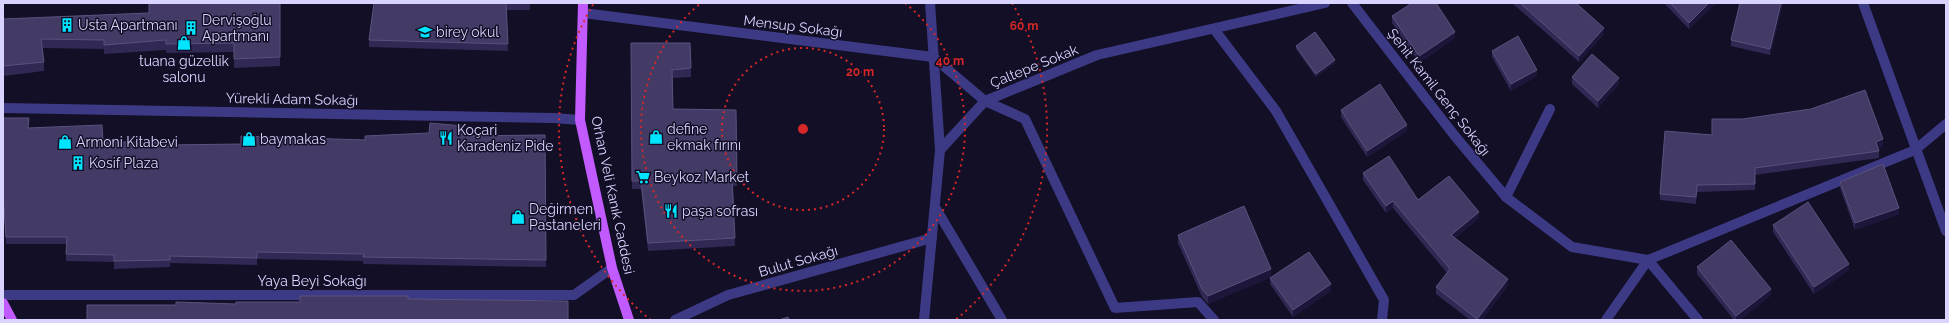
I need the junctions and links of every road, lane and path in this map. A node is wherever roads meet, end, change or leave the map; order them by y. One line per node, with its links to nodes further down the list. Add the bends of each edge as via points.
1 (930, 3): 7 (street)
2 (1325, 3): 6 (street, Çaltepe Sokak)
3 (1352, 3): 15 (street, Şehit Kamil Genç Sokağı)
4 (1863, 3): 14 (street)
5 (583, 8): 7 (street, Mensup Sokağı); 11 (main road, Orhan Veli Kanık Caddesi)
6 (1214, 28): 8 (street, Çaltepe Sokak, via 1098,55); 29 (street, via 1276,111 1384,300)
7 (932, 58): 8 (street); 13 (street)
8 (985, 101): 13 (street, Çaltepe Sokak); 28 (street, via 1025,119 1114,308 1198,302)
9 (3, 108): 11 (street, Yürekli Adam Sokağı)
10 (1550, 109): 15 (street)
11 (580, 120): 20 (main road, Orhan Veli Kanık Caddesi)
12 (1946, 124): 14 (street)
13 (940, 150): 16 (street)
14 (1915, 150): 17 (street); 19 (street)
15 (1506, 197): 19 (street, Şehit Kamil Genç Sokağı, via 1572,247)
16 (935, 207): 18 (street); 27 (street)
17 (1946, 231)
18 (932, 238): 25 (street, Bulut Sokağı, via 728,295); 26 (street)
19 (1648, 260): 30 (street); 31 (street)
20 (612, 268): 21 (street, Yaya Beyi Sokağı, via 574,295); 24 (main road, Orhan Veli Kanık Caddesi)
21 (3, 295)
22 (3, 303): 23 (main road)
23 (12, 320)
24 (629, 320)
25 (675, 320)
26 (924, 320)
27 (1002, 320)
28 (1214, 320)
29 (1382, 320)
30 (1606, 320)
31 (1698, 320)

